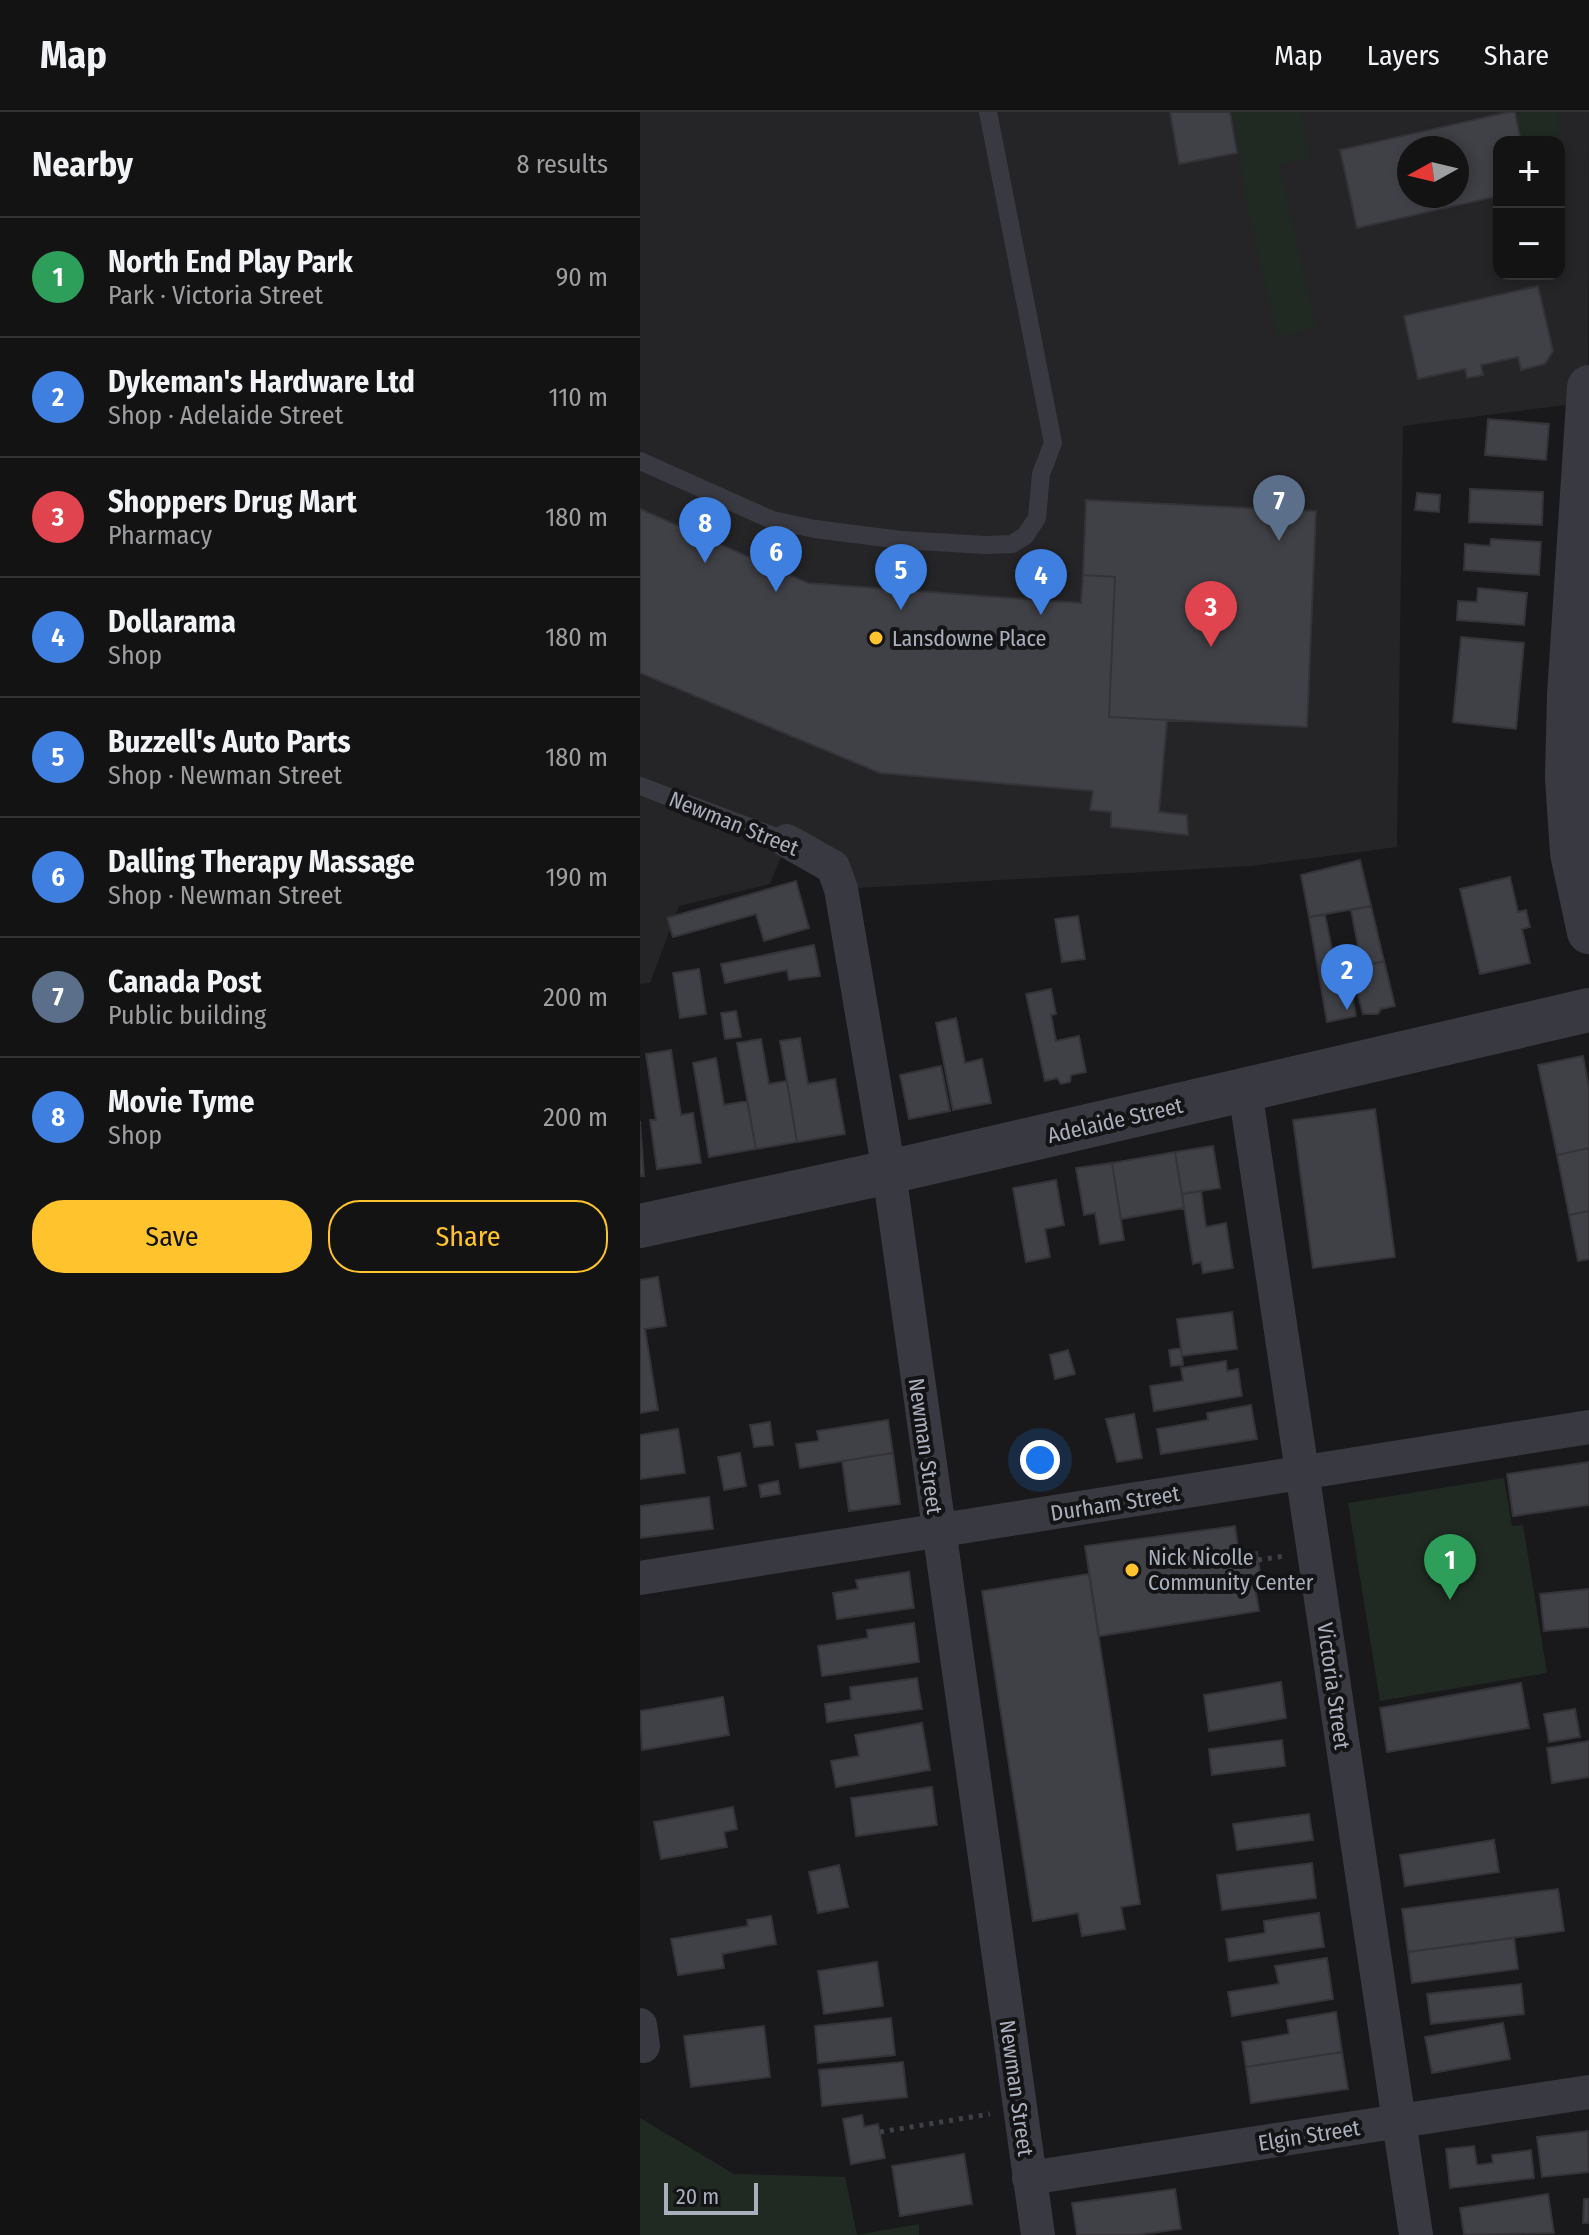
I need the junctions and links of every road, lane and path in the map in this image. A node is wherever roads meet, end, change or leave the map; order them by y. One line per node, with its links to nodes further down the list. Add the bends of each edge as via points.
1 (988, 112): 3 (lane, via 1053,443 1041,474 1037,518 1025,536 1012,544 985,545 815,529 772,520)
2 (1589, 387): 4 (street)
3 (640, 461)
4 (1586, 486): 7 (street, via 1567,778 1572,853)
5 (640, 786): 6 (lane, Newman Street)
6 (787, 841): 10 (street, Newman Street, via 833,867 839,878)
7 (1589, 932)
8 (1589, 1010): 9 (street, Adelaide Street)
9 (1245, 1090): 10 (street, Adelaide Street); 13 (street, Victoria Street)
10 (889, 1172): 11 (street, Adelaide Street); 14 (street, Newman Street)
11 (640, 1226)
12 (1589, 1427): 13 (street, Durham Street)
13 (1303, 1473): 14 (street, Durham Street); 18 (street, Victoria Street)
14 (938, 1532): 15 (street, Durham Street); 17 (street, Newman Street)
15 (640, 1578)
16 (1589, 2092): 18 (street, Elgin Street)
17 (1020, 2110): 19 (path); 20 (street, Newman Street)
18 (1399, 2121): 20 (street, Elgin Street); 22 (street, Victoria Street)
19 (880, 2132)
20 (1029, 2178): 21 (street, Newman Street)
21 (1038, 2235)
22 (1416, 2235)

